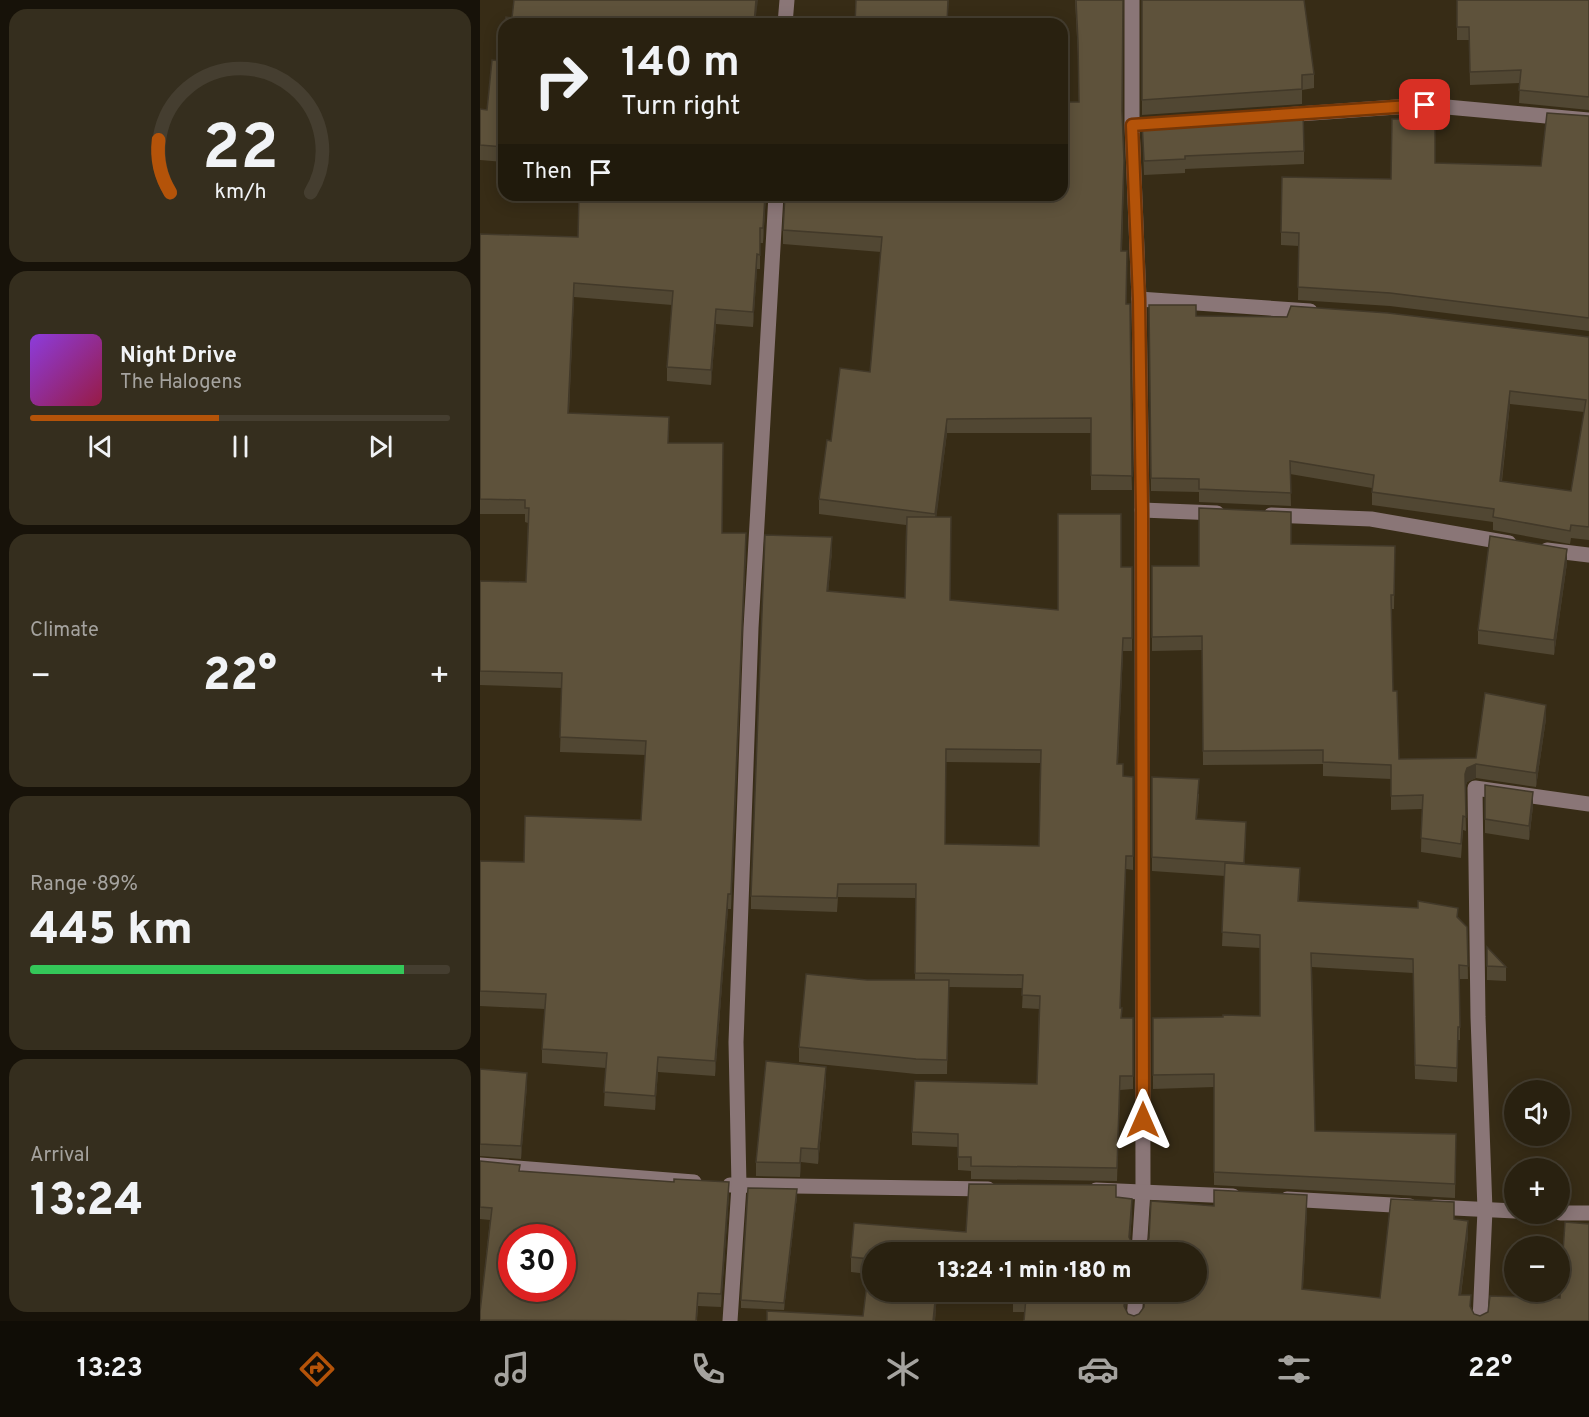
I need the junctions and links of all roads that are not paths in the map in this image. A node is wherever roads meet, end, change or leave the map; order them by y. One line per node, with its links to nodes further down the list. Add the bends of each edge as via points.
1 (787, 0): 3 (street)
2 (1132, 0): 7 (street, via 1138,125)
3 (786, 18)
4 (1272, 115): 5 (street, via 1425,105)
5 (1589, 120)
6 (776, 201): 15 (street, via 750,664 736,1042)
7 (1139, 299): 8 (street); 9 (street)
8 (1330, 312)
9 (1142, 510): 10 (street); 18 (street)
10 (1234, 514)
11 (1257, 514): 12 (street, via 1371,519)
12 (1589, 555)
13 (1589, 804): 21 (street, via 1475,788)
14 (480, 1165): 15 (street)
15 (739, 1186): 16 (street); 27 (street)
16 (1000, 1189)
17 (1083, 1190): 18 (street)
18 (1143, 1191): 19 (street); 25 (street)
19 (1249, 1197)
20 (1273, 1198): 21 (street)
21 (1485, 1210): 22 (street); 29 (street)
22 (1504, 1211)
23 (1570, 1213): 24 (street)
24 (1589, 1214)
25 (1140, 1242)
26 (1135, 1302): 28 (street)
27 (730, 1321)
28 (1134, 1321)
29 (1480, 1321)

